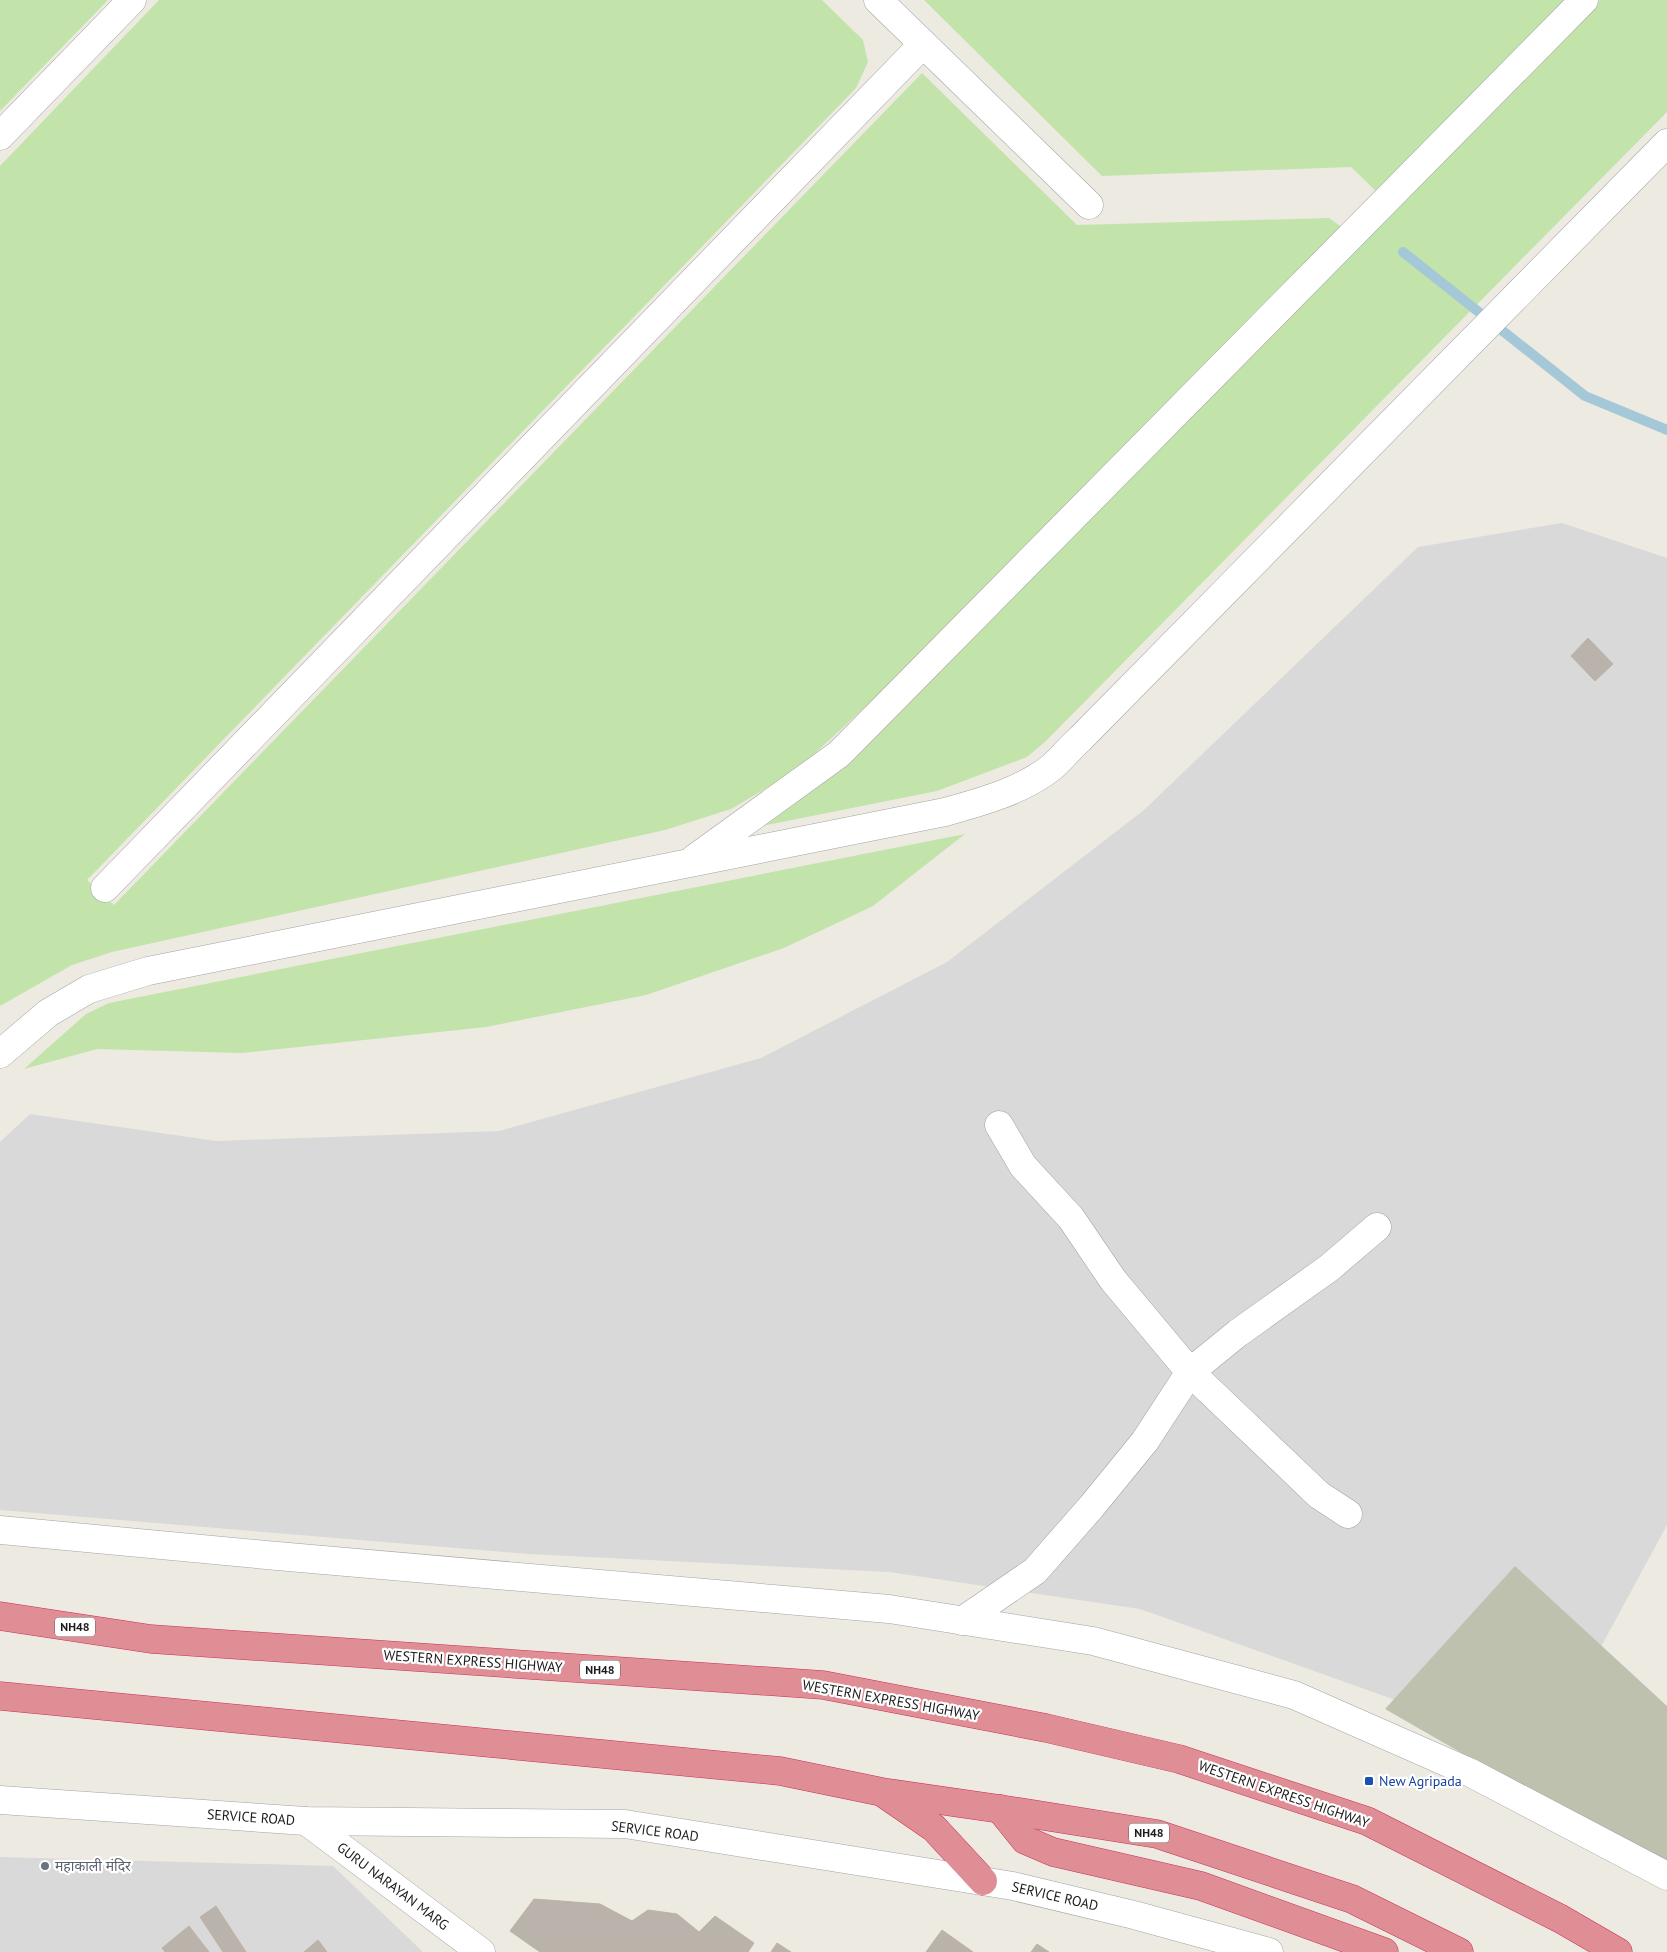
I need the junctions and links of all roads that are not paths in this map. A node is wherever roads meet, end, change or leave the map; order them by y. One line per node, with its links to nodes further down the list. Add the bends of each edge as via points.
1 (132, 0): 5 (street)
2 (878, 0): 4 (street)
3 (1584, 0): 8 (street, via 839,754)
4 (923, 44): 7 (street); 9 (street)
5 (0, 136)
6 (1667, 143): 8 (street, via 1051,768 1016,788 945,812)
7 (1089, 205)
8 (688, 863): 10 (street, via 148,971 89,989 48,1013)
9 (105, 888)
10 (0, 1054)
11 (999, 1126): 13 (street, via 1023,1166 1071,1218 1112,1280)
12 (1377, 1227): 13 (street, via 1329,1268 1238,1332)
13 (1190, 1372): 14 (street, via 1319,1495); 17 (street, via 1145,1441 1035,1571)
14 (1348, 1514)
15 (0, 1530): 17 (street, via 889,1609)
16 (0, 1616): 29 (highway, WESTERN EXPRESS HIGHWAY / NH48, via 151,1639 823,1685 1046,1728 1179,1759 1367,1821 1561,1919)
17 (962, 1620): 23 (street, via 1093,1641 1294,1695 1469,1772)
18 (0, 1696): 19 (highway, NH48, via 780,1771)
19 (882, 1792): 21 (highway, NH48); 24 (highway, via 934,1828)
20 (0, 1800): 22 (street, SERVICE ROAD)
21 (1000, 1808): 27 (highway, via 1025,1840 1054,1852 1201,1886); 28 (highway, NH48, via 1156,1834 1352,1899)
22 (306, 1821): 24 (street, SERVICE ROAD, via 626,1824); 25 (street, GURU NARAYAN MARG)
23 (1667, 1876)
24 (983, 1881): 26 (street, SERVICE ROAD, via 1134,1915)
25 (481, 1952)
26 (1269, 1952)
27 (1384, 1952)
28 (1459, 1952)
29 (1618, 1952)

